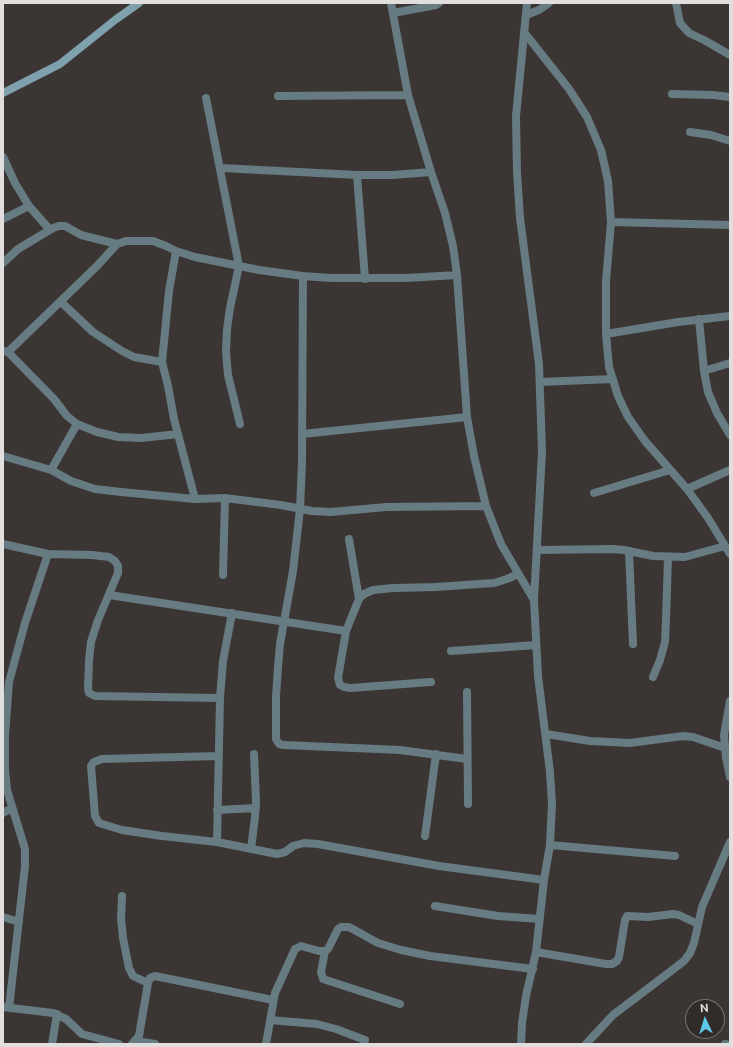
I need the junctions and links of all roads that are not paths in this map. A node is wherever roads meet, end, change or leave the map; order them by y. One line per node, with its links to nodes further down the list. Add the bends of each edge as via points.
1 (139, 3): 11 (main road, via 60,64)
2 (391, 3): 7 (street)
3 (439, 3): 7 (street)
4 (527, 3): 8 (street)
5 (549, 3): 8 (street)
6 (676, 3): 10 (street, via 680,23 689,33)
7 (393, 13): 13 (street)
8 (526, 15): 9 (street)
9 (524, 32): 25 (street, via 569,89 587,118 601,150 608,181); 44 (street, via 516,116 516,172)
10 (730, 55)
11 (3, 93)
12 (672, 94): 16 (street, via 713,94)
13 (408, 95): 14 (street); 21 (street)
14 (278, 96)
15 (206, 98): 20 (street)
16 (730, 98)
17 (690, 132): 18 (street)
18 (730, 141)
19 (3, 157): 23 (street)
20 (220, 168): 22 (street); 31 (street)
21 (431, 172): 22 (street); 32 (street, via 445,213)
22 (357, 175): 34 (street)
23 (29, 206): 24 (street); 27 (street)
24 (3, 219)
25 (611, 222): 26 (street); 38 (street, via 606,280)
26 (730, 225)
27 (50, 230): 28 (street, via 65,226 81,235); 30 (street, via 18,249)
28 (117, 244): 29 (street, via 126,240 153,242); 35 (street)
29 (176, 252): 31 (street); 40 (street)
30 (3, 263)
31 (239, 266): 33 (street); 47 (street, via 230,308 226,352 228,375)
32 (457, 274): 34 (street); 45 (street)
33 (303, 276): 34 (street); 49 (street)
34 (364, 279)
35 (61, 302): 39 (street); 40 (street, via 93,332 117,348 134,357)
36 (730, 316): 37 (street)
37 (699, 319): 38 (street); 42 (street)
38 (606, 334): 43 (street, via 609,367)
39 (6, 352): 46 (street)
40 (162, 362): 48 (street)
41 (730, 363): 42 (street)
42 (704, 371): 50 (street, via 708,392)
43 (613, 379): 44 (street); 53 (street, via 628,417)
44 (540, 382): 64 (street, via 542,452)
45 (467, 417): 49 (street); 59 (street)
46 (77, 424): 48 (street, via 118,437 141,438); 52 (street)
47 (240, 424)
48 (178, 434): 58 (street)
49 (302, 434): 60 (street)
50 (730, 435)
51 (3, 456): 52 (street)
52 (51, 470): 58 (street, via 71,481 95,489)
53 (670, 470): 55 (street); 56 (street)
54 (730, 470): 55 (street)
55 (687, 489): 63 (street)
56 (594, 493)
57 (225, 498): 58 (street); 60 (street); 70 (street)
58 (195, 499)
59 (486, 506): 60 (street, via 386,507 331,512); 69 (street, via 500,544)
60 (300, 509): 75 (street)
61 (349, 539): 72 (street)
62 (3, 544): 66 (street)
63 (725, 546): 67 (street); 68 (street, via 685,557)
64 (537, 550): 65 (street); 73 (street)
65 (630, 551): 68 (street); 77 (street)
66 (48, 554): 71 (street, via 92,555 109,557 115,561 118,573); 81 (street)
67 (730, 554)
68 (668, 557): 80 (street, via 665,642)
69 (518, 574): 72 (street, via 494,583 373,590); 73 (street)
70 (223, 575)
71 (108, 595): 74 (street); 84 (street, via 91,642 88,660 89,694)
72 (359, 599): 76 (street)
73 (534, 600): 78 (street)
74 (232, 613): 75 (street); 84 (street, via 223,661)
75 (284, 622): 76 (street); 89 (street, via 276,697 275,734 279,744)
76 (346, 631): 82 (street, via 338,678 340,685 350,688)
77 (632, 644)
78 (536, 645): 79 (street); 86 (street)
79 (451, 651)
80 (653, 677)
81 (6, 681): 94 (street, via 5,769)
82 (431, 682)
83 (467, 692): 91 (street)
84 (220, 698): 90 (street)
85 (730, 701): 87 (street, via 724,735)
86 (546, 734): 87 (street, via 590,741 630,743 682,736 705,740); 101 (street, via 552,804)
87 (725, 748): 92 (street)
88 (254, 754): 95 (street)
89 (436, 754): 91 (street); 98 (street)
90 (218, 756): 96 (street); 99 (street, via 102,759 91,766 95,816 98,823 128,831)
91 (467, 758): 93 (street)
92 (730, 777)
93 (468, 804)
94 (12, 808): 97 (street); 109 (street, via 25,849)
95 (256, 808): 96 (street); 102 (street)
96 (217, 810): 99 (street)
97 (3, 813)
98 (424, 836)
99 (216, 842): 102 (street)
100 (730, 842): 110 (street, via 702,907)
101 (550, 845): 103 (street); 104 (street)
102 (251, 849): 104 (street, via 277,854 304,843 318,844 440,866)
103 (675, 856)
104 (544, 880): 108 (street)
105 (122, 896): 114 (street, via 121,919 129,968 133,976)
106 (435, 906): 108 (street, via 498,916)
107 (3, 917): 109 (street)
108 (540, 919): 112 (street)
109 (19, 922): 117 (street)
110 (698, 924): 112 (street, via 673,914 627,916 619,957 612,964); 127 (street, via 694,943 684,961 614,1015)
111 (325, 951): 113 (street, via 338,930 345,927 378,943 401,950); 115 (street, via 304,946 295,949); 116 (street, via 323,979)
112 (536, 952): 113 (street)
113 (533, 969): 126 (street, via 526,996)
114 (148, 983): 115 (street, via 150,978 155,976); 121 (street, via 139,1036)
115 (273, 1000): 119 (street)
116 (400, 1004)
117 (6, 1007): 118 (street)
118 (57, 1014): 122 (street); 123 (street, via 82,1034)
119 (270, 1020): 120 (street, via 317,1024); 125 (street)
120 (365, 1040)
121 (134, 1042): 124 (street)
122 (52, 1044)
123 (120, 1044)
124 (155, 1044)
125 (266, 1044)
126 (521, 1044)
127 (586, 1044)

